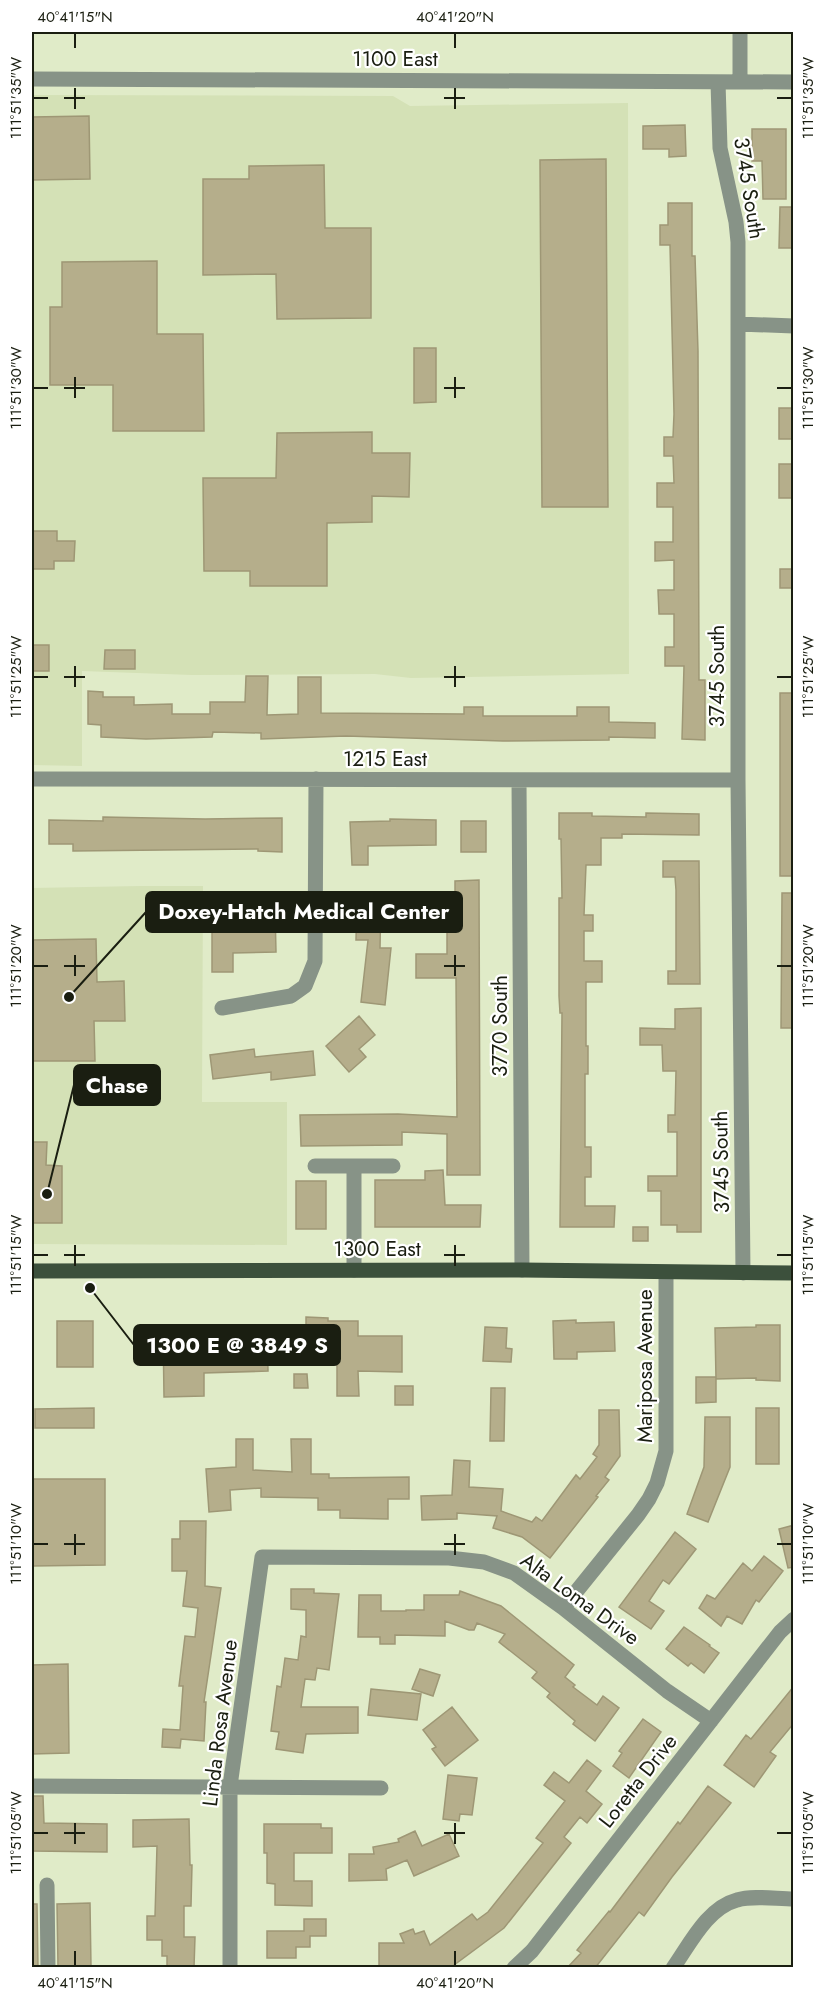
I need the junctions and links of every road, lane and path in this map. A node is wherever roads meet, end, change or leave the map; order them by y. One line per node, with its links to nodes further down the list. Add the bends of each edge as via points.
1 (740, 32): 4 (street)
2 (32, 79): 3 (street, 1100 East)
3 (717, 82): 4 (street, 1100 East); 6 (street, 3745 South, via 722,167 738,242)
4 (741, 82): 5 (street, 1100 East)
5 (794, 82)
6 (738, 324): 7 (street); 11 (street, 3745 South)
7 (794, 326)
8 (32, 778): 9 (street, 1215 East)
9 (316, 779): 10 (street, 1215 East); 12 (street, via 315,961 305,986 291,996)
10 (519, 780): 11 (street, 1215 East); 18 (street, 3770 South)
11 (738, 780): 20 (street, 3745 South)
12 (222, 1008)
13 (354, 1166): 14 (street); 15 (street); 17 (street)
14 (393, 1166)
15 (315, 1167)
16 (32, 1270): 17 (main road, 1300 East)
17 (354, 1270): 18 (main road, 1300 East)
18 (522, 1270): 19 (main road, 1300 East)
19 (666, 1273): 20 (main road, 1300 East); 23 (street, Mariposa Avenue, via 667,1435 662,1467 638,1515)
20 (744, 1273): 21 (main road, 1300 East)
21 (794, 1273)
22 (262, 1557): 23 (street, Alta Loma Drive, via 449,1558 484,1562 514,1573); 27 (street, Linda Rosa Avenue)
23 (563, 1608): 25 (street, Alta Loma Drive)
24 (794, 1619): 25 (street, Loretta Drive)
25 (711, 1721): 33 (street, Loretta Drive, via 532,1951)
26 (32, 1786): 27 (street)
27 (230, 1786): 28 (street); 32 (street, Linda Rosa Avenue)
28 (381, 1788)
29 (47, 1885): 31 (street)
30 (794, 1899): 34 (street, via 739,1899 724,1905 708,1919)
31 (48, 1968)
32 (230, 1968)
33 (514, 1968)
34 (673, 1968)

